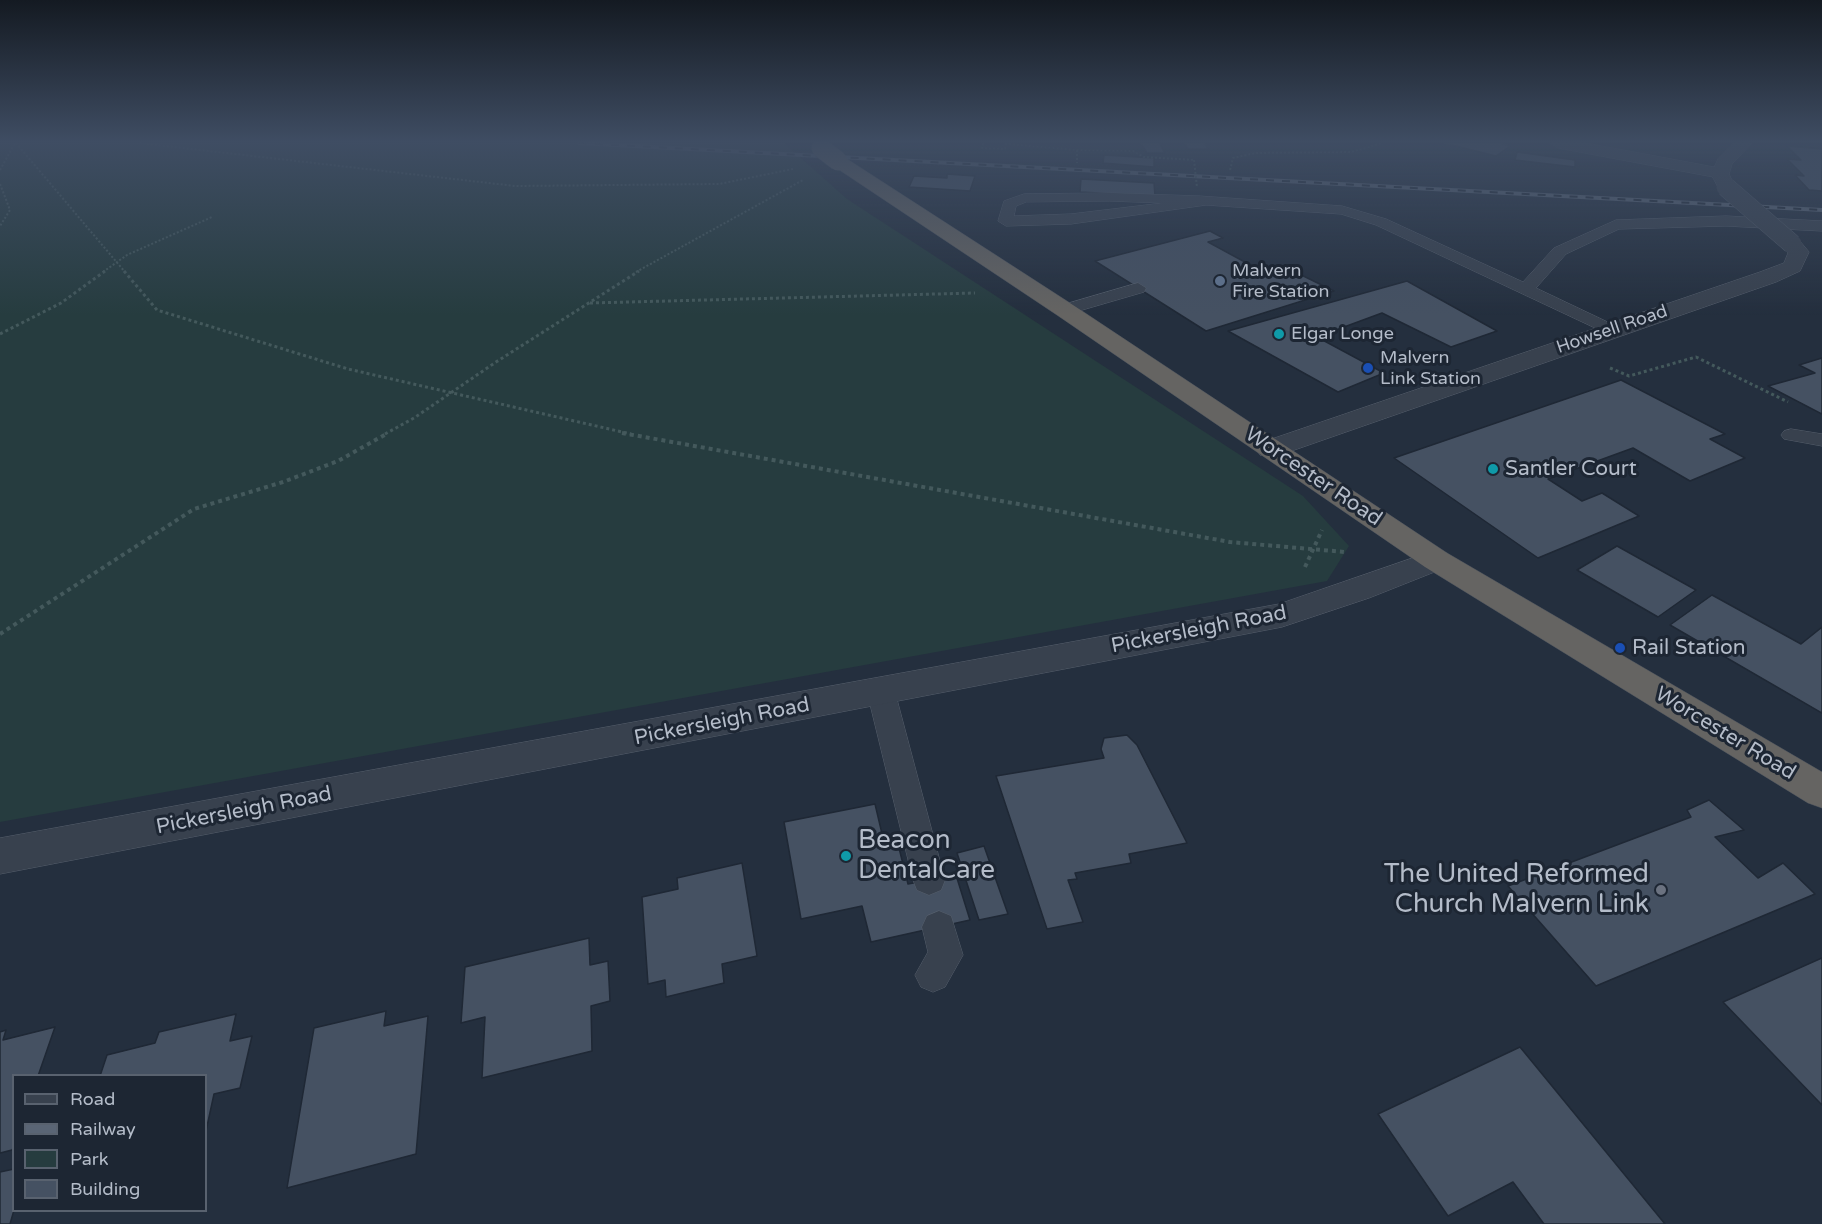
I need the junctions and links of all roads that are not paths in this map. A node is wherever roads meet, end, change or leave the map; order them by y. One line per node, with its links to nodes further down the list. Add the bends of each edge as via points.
1 (898, 200): 9 (highway, Worcester Road)
2 (1019, 200): 3 (lane, via 1009,204 1006,221 1071,219)
3 (1199, 200)
4 (1258, 200): 8 (lane, via 1342,210 1381,222)
5 (1745, 200): 10 (street, Howsell Road, bridge, via 1799,252 1793,267)
6 (1822, 226): 8 (lane, via 1726,221 1616,225 1560,251)
7 (1138, 288): 9 (lane)
8 (1526, 289): 10 (lane)
9 (1065, 310): 13 (highway, Worcester Road)
10 (1610, 330): 13 (street, Howsell Road)
11 (1791, 435): 12 (lane)
12 (1822, 440)
13 (1270, 449): 14 (highway, Worcester Road)
14 (1436, 560): 15 (street, Pickersleigh Road, via 1282,615); 16 (highway, Worcester Road)
15 (881, 692): 17 (street, Pickersleigh Road); 18 (lane)
16 (1822, 792)
17 (0, 856)
18 (929, 880)
19 (939, 927): 20 (lane, via 946,955)
20 (933, 975)

